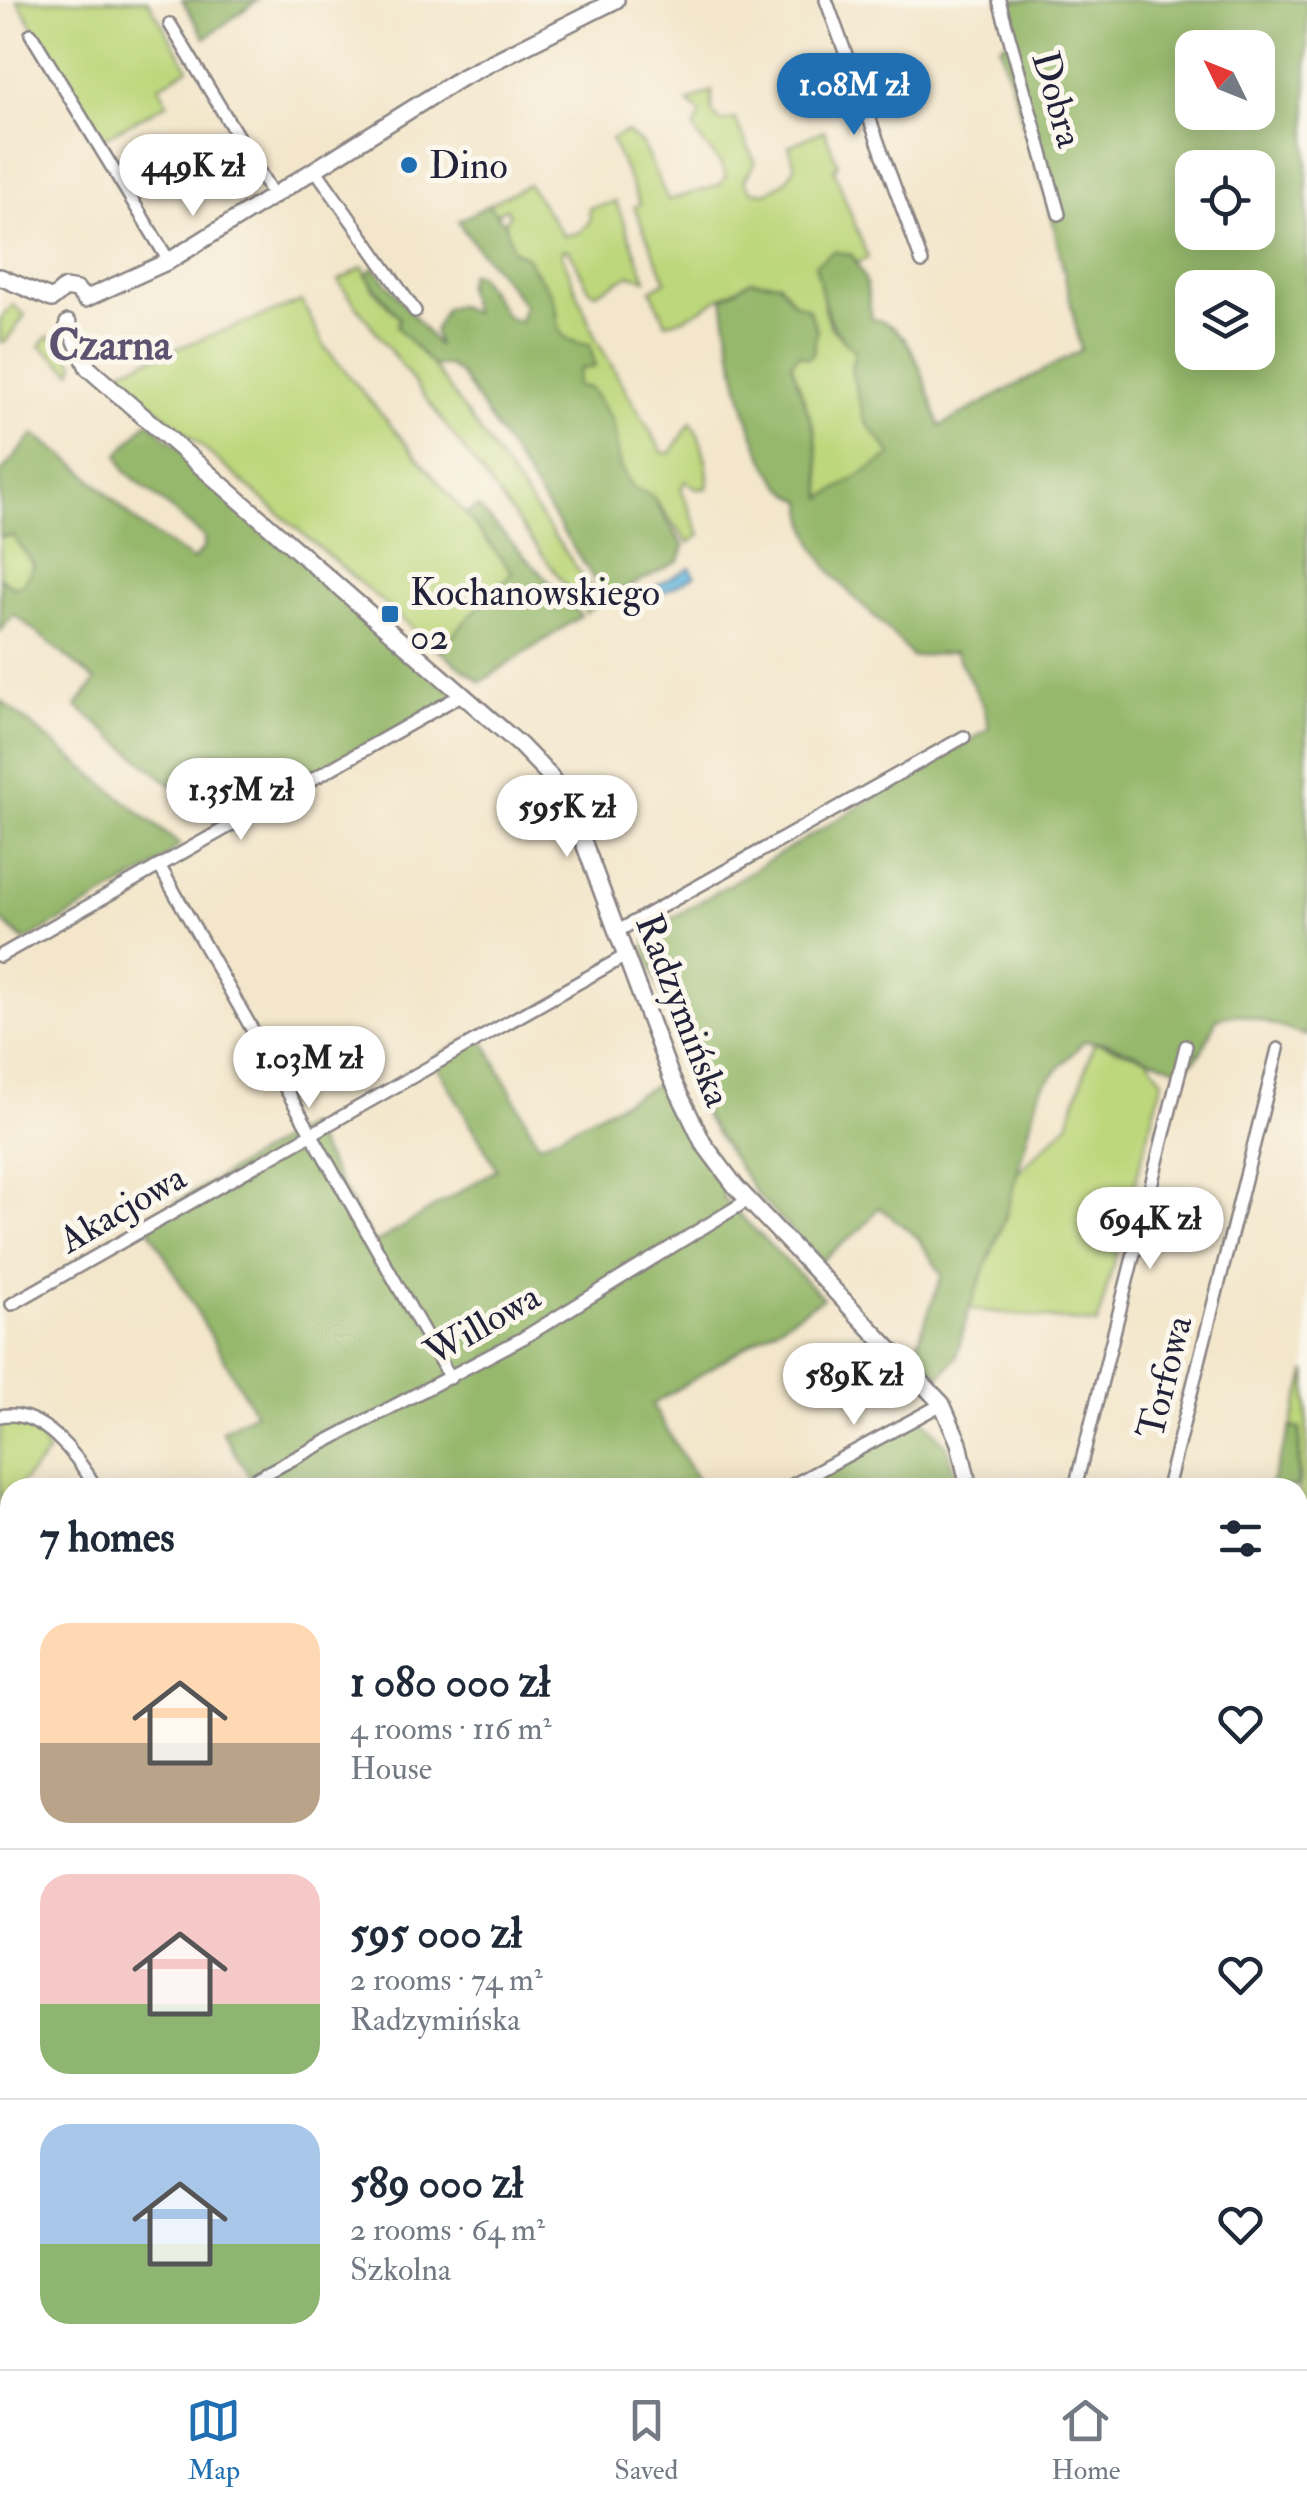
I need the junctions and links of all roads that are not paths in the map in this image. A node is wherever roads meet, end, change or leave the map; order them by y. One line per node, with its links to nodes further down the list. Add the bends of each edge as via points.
1 (616, 0): 6 (street, via 461,78)
2 (826, 0): 10 (street)
3 (999, 0): 8 (street, Dobra)
4 (170, 24): 7 (street)
5 (31, 34): 9 (street)
6 (315, 169): 7 (street); 14 (street)
7 (273, 195): 9 (street)
8 (1059, 214)
9 (169, 261): 12 (street)
10 (922, 262)
11 (0, 276): 13 (street)
12 (85, 298): 13 (street, via 65,288); 15 (street, via 82,315)
13 (52, 299): 15 (street, via 54,315)
14 (415, 311)
15 (68, 322): 16 (street, Radzymińska, via 88,368)
16 (462, 694): 18 (street); 19 (street, Radzymińska, via 560,789)
17 (964, 738): 19 (street)
18 (160, 867): 21 (street); 24 (street)
19 (618, 931): 20 (street, Radzymińska)
20 (627, 955): 24 (street, Akacjowa); 25 (street, Radzymińska, via 693,1126)
21 (0, 956)
22 (1186, 1046): 34 (street)
23 (1278, 1049): 35 (street, Torfowa)
24 (312, 1133): 26 (street, Akacjowa); 27 (street)
25 (748, 1200): 27 (street, Willowa); 28 (street, Radzymińska)
26 (12, 1304)
27 (450, 1378): 31 (street, Willowa)
28 (942, 1404): 32 (street); 33 (street, Radzymińska)
29 (0, 1416): 30 (street, via 18,1414 71,1449)
30 (90, 1478)
31 (257, 1478)
32 (805, 1478)
33 (967, 1478)
34 (1078, 1478)
35 (1170, 1478)

